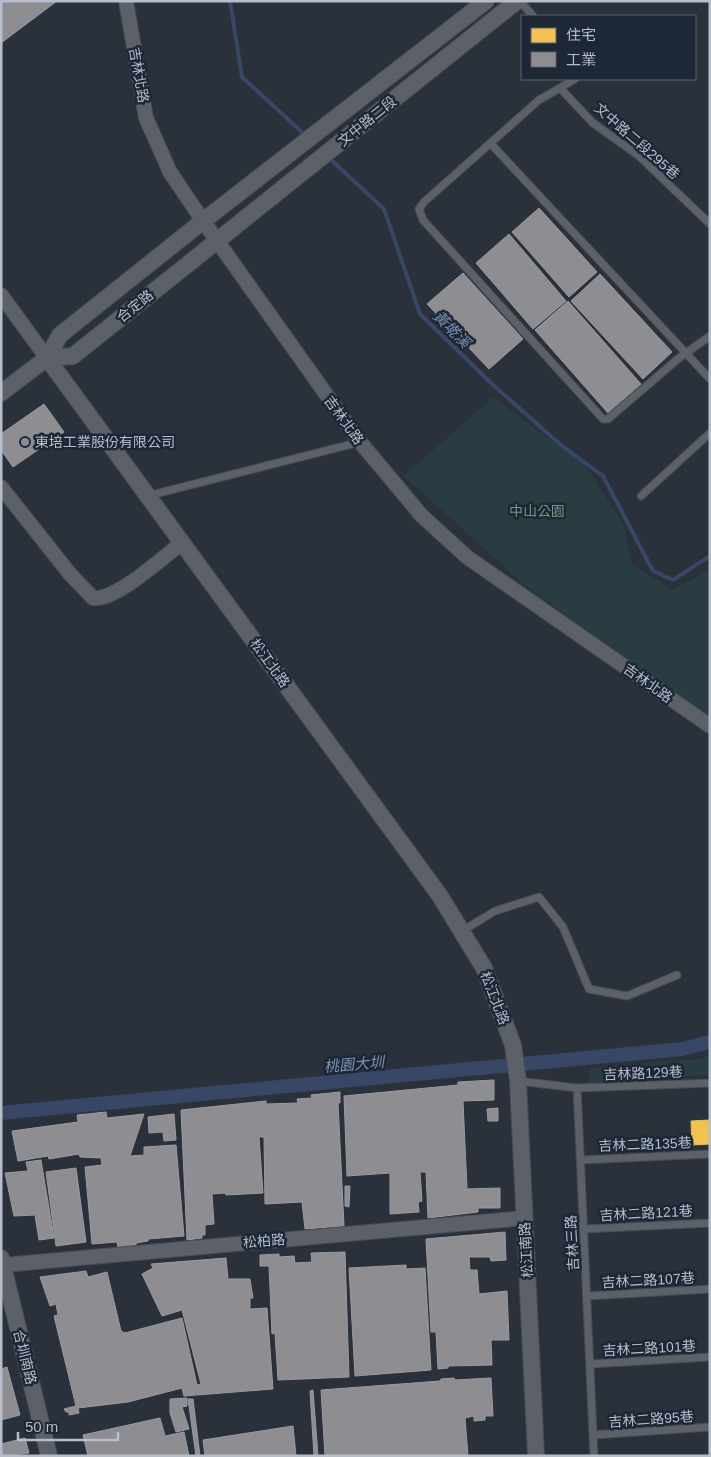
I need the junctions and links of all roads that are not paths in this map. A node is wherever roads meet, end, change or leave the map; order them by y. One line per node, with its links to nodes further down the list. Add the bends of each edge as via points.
1 (126, 1): 8 (street, 吉林北路, via 146,118 170,172)
2 (486, 1): 8 (street, 文中路二段)
3 (518, 1): 4 (lane); 10 (street, 文中路二段)
4 (532, 15)
5 (573, 80): 6 (lane)
6 (560, 88): 7 (lane, via 540,100); 9 (lane, 文中路二段295巷, via 593,123 639,156)
7 (491, 144): 13 (lane); 13 (lane, via 424,202 419,209 423,220 598,415 608,419)
8 (202, 221): 10 (street, 吉林北路); 14 (street, 合定路, via 60,335)
9 (710, 224)
10 (218, 240): 14 (street, 合定路, via 73,356); 18 (street, 吉林北路)
11 (1, 295): 14 (street, 松江北路)
12 (710, 336): 13 (lane)
13 (686, 353): 15 (lane)
14 (48, 358): 16 (street, 合定路); 20 (street, 松江北路)
15 (710, 379)
16 (1, 394)
17 (710, 433): 21 (lane)
18 (360, 442): 20 (lane); 23 (street, 吉林北路, via 422,516 467,557)
19 (1, 487): 22 (street, via 93,598 100,599 114,593)
20 (147, 496): 22 (street, 松江北路)
21 (641, 496)
22 (182, 542): 24 (street, 松江北路, via 440,896)
23 (710, 726)
24 (462, 931): 25 (lane, via 495,911 540,897 564,927 590,989 627,996); 26 (street, 松江北路, via 484,968)
25 (676, 975)
26 (513, 1046): 27 (street, 松江南路)
27 (518, 1077): 29 (lane); 32 (street, 松江南路)
28 (710, 1083): 29 (lane, 吉林路129巷)
29 (577, 1088): 31 (lane, 吉林三路)
30 (710, 1154): 31 (lane, 吉林二路135巷)
31 (581, 1160): 34 (lane, 吉林三路)
32 (525, 1218): 35 (street, 松柏路); 43 (street, 松江南路)
33 (710, 1223): 34 (lane, 吉林二路121巷)
34 (584, 1229): 37 (lane, 吉林三路)
35 (2, 1261): 42 (street, 合圳南路)
36 (710, 1289): 37 (lane, 吉林二路107巷)
37 (587, 1296): 39 (lane, 吉林三路)
38 (710, 1358): 39 (lane, 吉林二路101巷)
39 (590, 1364): 41 (lane, 吉林三路)
40 (710, 1427): 41 (lane, 吉林二路95巷)
41 (593, 1435): 44 (lane, 吉林三路)
42 (49, 1456)
43 (536, 1456)
44 (594, 1456)

